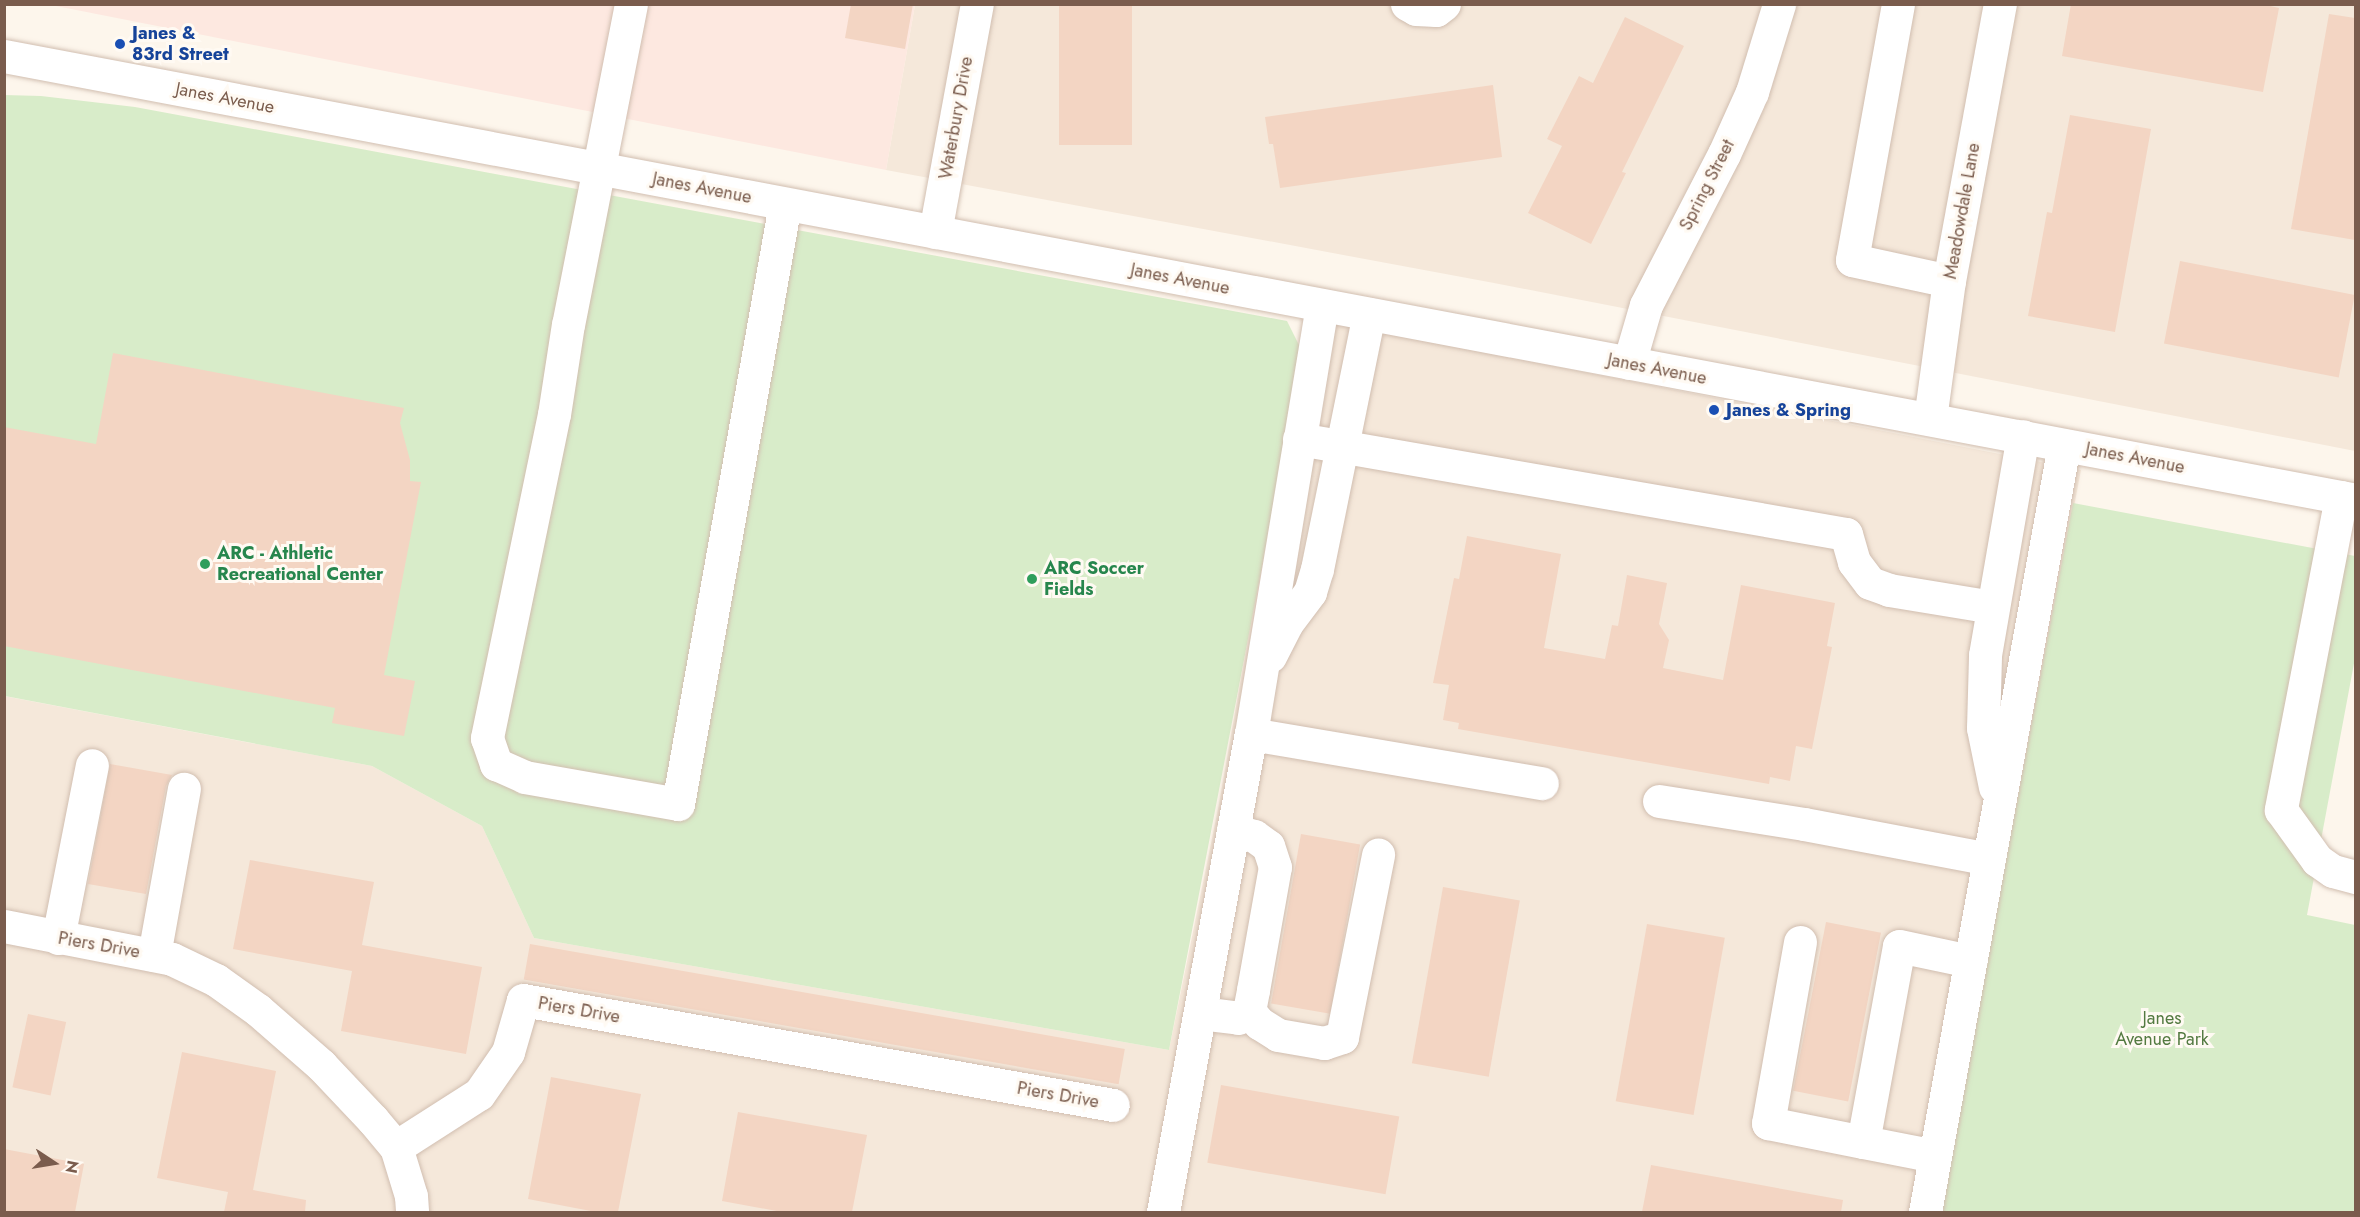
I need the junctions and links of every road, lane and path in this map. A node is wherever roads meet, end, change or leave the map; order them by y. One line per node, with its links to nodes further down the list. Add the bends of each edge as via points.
1 (631, 4): 7 (street)
2 (977, 4): 9 (street, Waterbury Drive)
3 (1779, 4): 13 (street, Spring Street, via 1752,92 1646,305)
4 (1898, 4): 10 (street, via 1852,260)
5 (2000, 4): 10 (street, Meadowdale Lane)
6 (4, 56): 7 (street, Janes Avenue)
7 (600, 169): 8 (street, Janes Avenue); 8 (street, via 487,738 496,764 525,777 678,804)
8 (785, 204): 9 (street, Janes Avenue)
9 (935, 232): 11 (street, Janes Avenue)
10 (1949, 281): 14 (street, Meadowdale Lane)
11 (1322, 306): 12 (street, Janes Avenue); 16 (street)
12 (1369, 314): 13 (street, Janes Avenue); 18 (street)
13 (1629, 363): 14 (street, Janes Avenue)
14 (1930, 419): 15 (street, Janes Avenue)
15 (2023, 436): 17 (street, Janes Avenue); 20 (street)
16 (1299, 439): 18 (street); 21 (street)
17 (2064, 445): 19 (street, Janes Avenue); 27 (street)
18 (1343, 448): 20 (street, via 1846,534 1854,562 1870,583 1889,590); 21 (street, via 1325,541 1310,592 1286,624)
19 (2348, 498): 31 (street, via 2281,810 2317,860 2333,871)
20 (1993, 607): 27 (street, via 1985,655 1983,728)
21 (1260, 677): 22 (street)
22 (1251, 734): 24 (street); 28 (street)
23 (92, 765): 33 (street)
24 (1542, 783)
25 (184, 789): 35 (street)
26 (1659, 801): 30 (street)
27 (1998, 803): 30 (street)
28 (1233, 830): 37 (street, via 1254,836 1268,846 1275,867); 38 (street)
29 (1378, 855): 37 (street, via 1342,1037 1324,1043 1278,1035)
30 (1989, 859): 36 (street)
31 (2355, 877)
32 (6, 928): 33 (street, Piers Drive)
33 (58, 938): 35 (street, Piers Drive)
34 (1800, 942): 40 (street, via 1768,1123)
35 (154, 955): 41 (street, Piers Drive, via 172,959 216,980 258,1010 321,1065)
36 (1970, 962): 40 (street, via 1899,946); 42 (street)
37 (1249, 1011): 38 (street, via 1238,1018)
38 (1200, 1013): 44 (street)
39 (1113, 1105): 41 (street, Piers Drive, via 523,1000 508,1052 479,1094)
40 (1863, 1142): 42 (street)
41 (396, 1148): 43 (street)
42 (1935, 1156): 45 (street)
43 (412, 1212)
44 (1163, 1212)
45 (1925, 1212)

